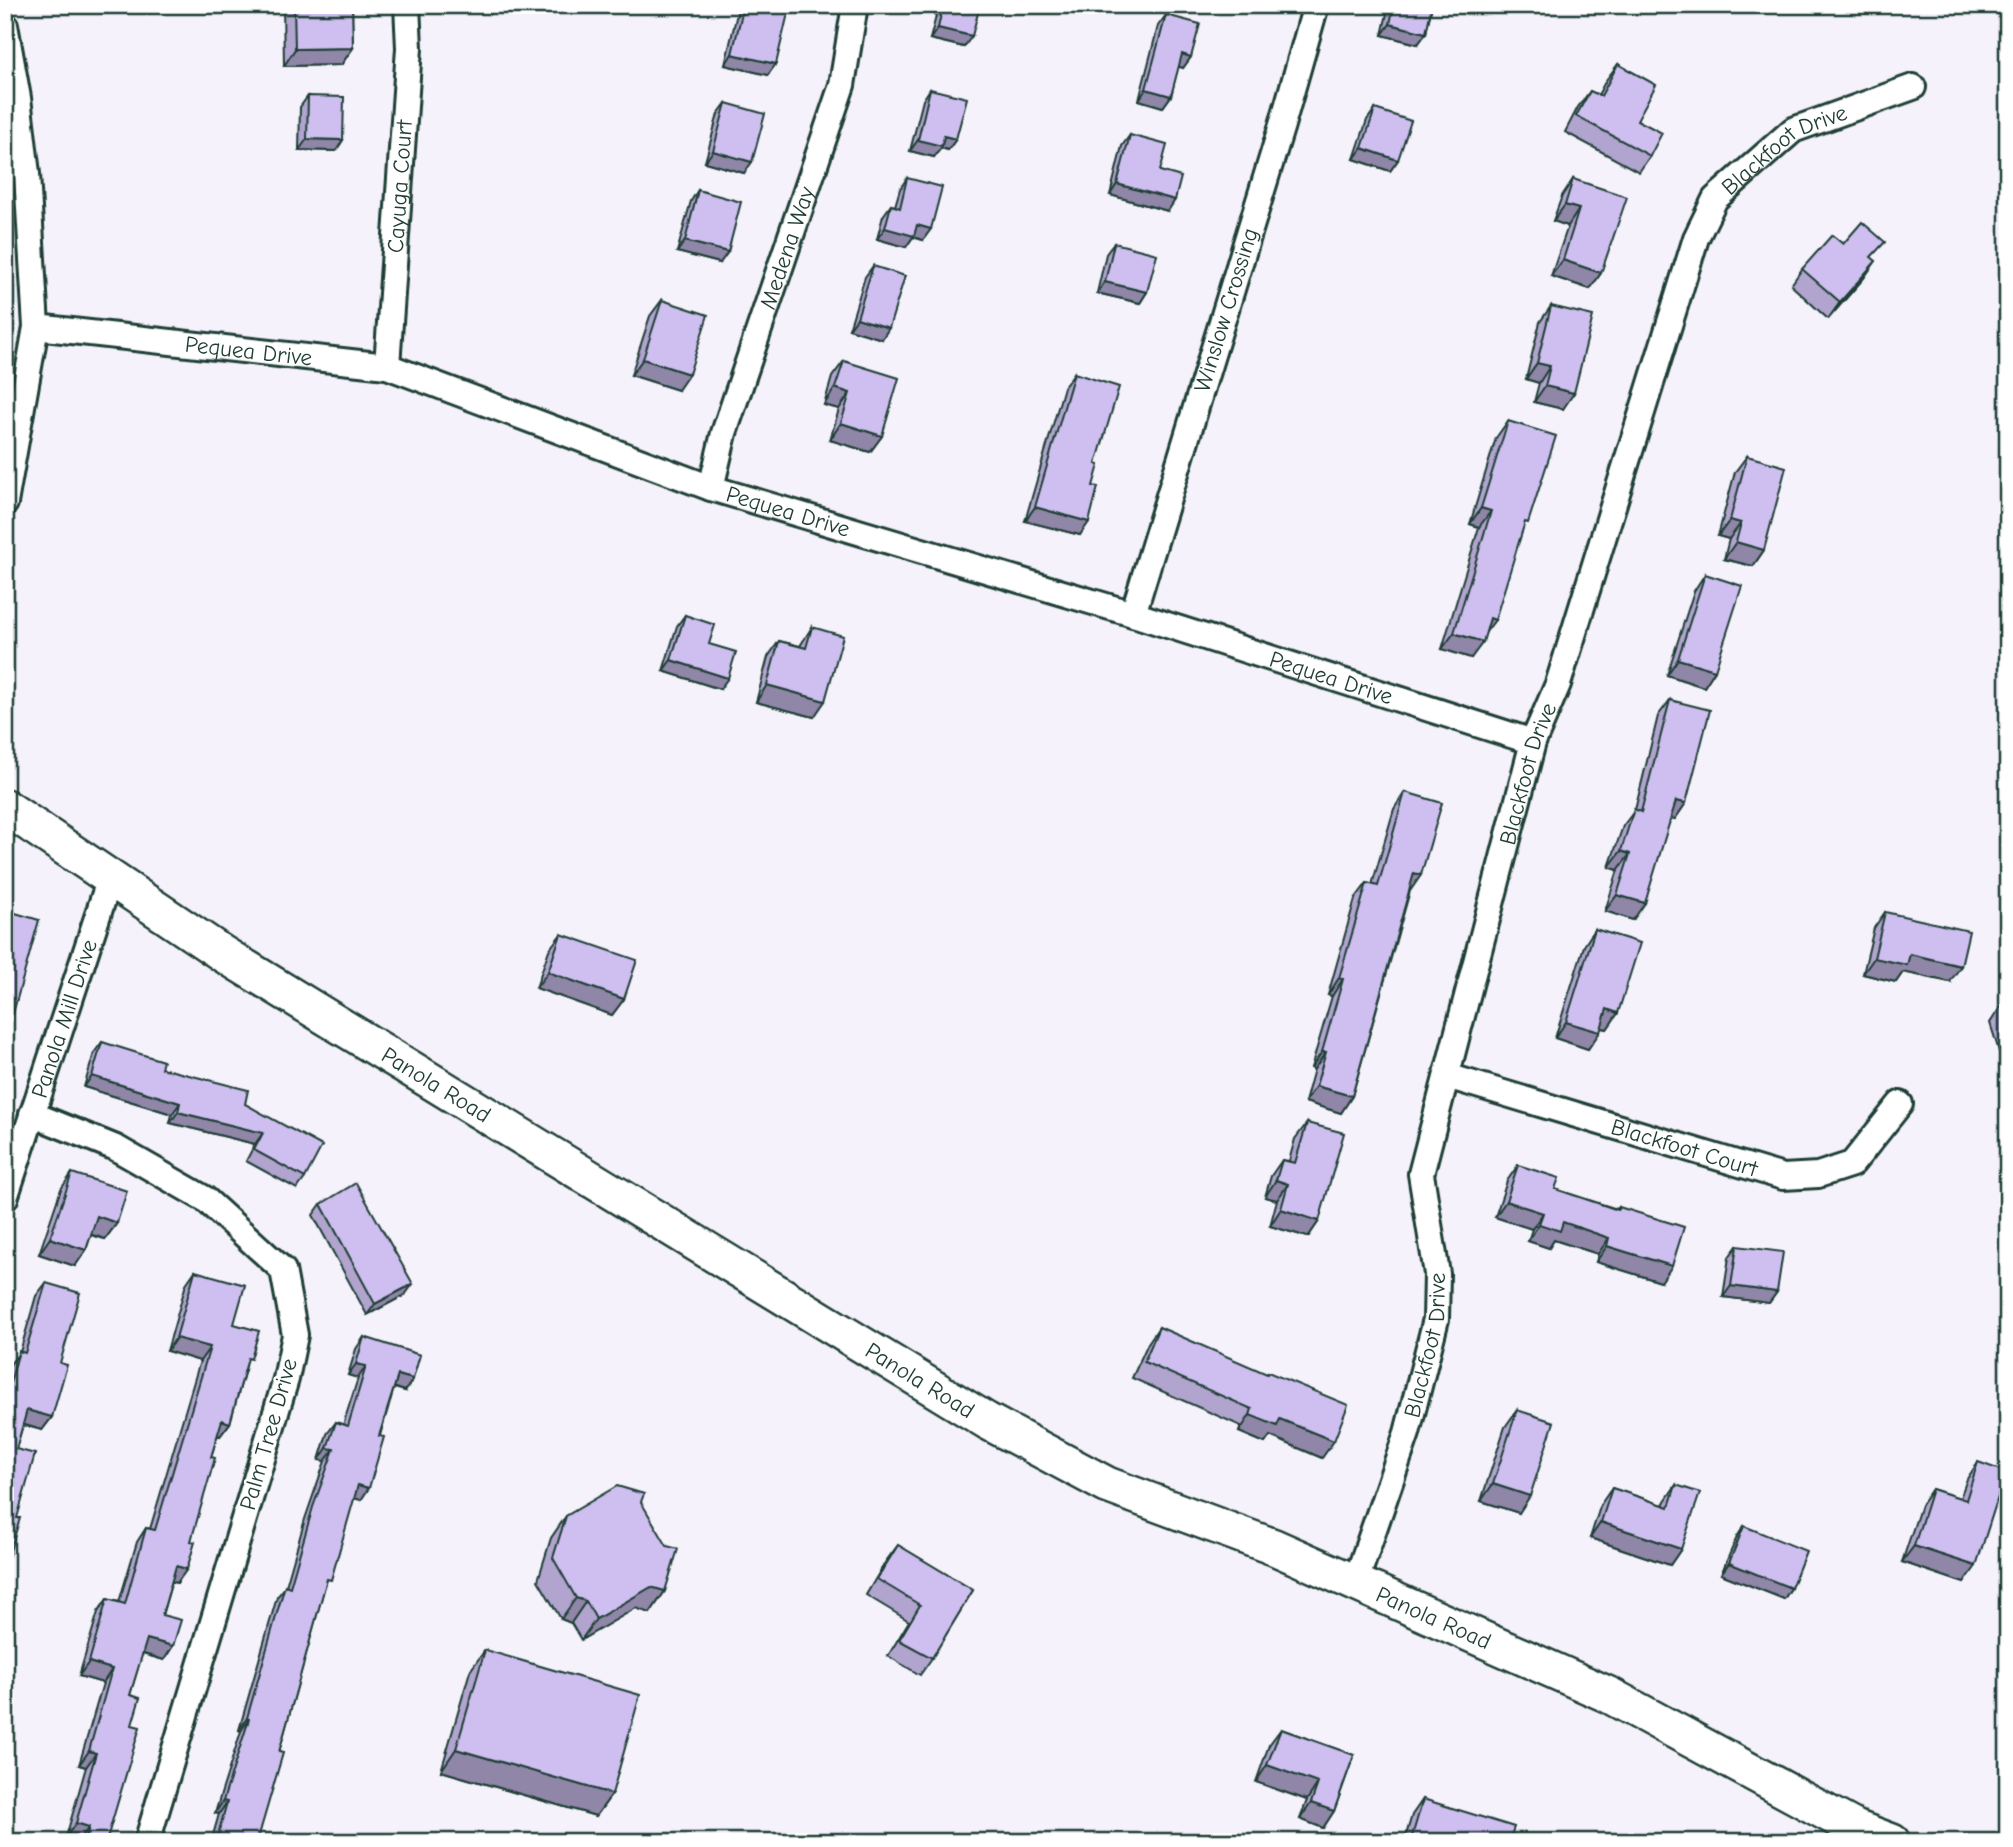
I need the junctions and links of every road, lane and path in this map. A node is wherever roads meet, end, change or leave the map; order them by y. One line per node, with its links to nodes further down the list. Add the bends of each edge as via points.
1 (407, 5): 8 (street, Cayuga Court, via 409,48)
2 (855, 5): 9 (street, Medena Way, via 842,85 724,433)
3 (1316, 5): 11 (street, Winslow Crossing)
4 (5, 25): 6 (street)
5 (1913, 87): 12 (street, Blackfoot Drive, via 1793,130 1714,199 1696,238 1558,684)
6 (12, 99): 7 (street, via 27,174)
7 (36, 327): 8 (street, Pequea Drive); 10 (street)
8 (387, 366): 9 (street, Pequea Drive)
9 (711, 488): 11 (street, Pequea Drive)
10 (5, 503)
11 (1133, 614): 12 (street, Pequea Drive)
12 (1533, 742): 15 (street, Blackfoot Drive)
13 (5, 807): 14 (main road, Panola Road)
14 (110, 878): 17 (street, Panola Mill Drive); 19 (main road, Panola Road, via 223,954 987,1421 1107,1485 1274,1547)
15 (1447, 1076): 16 (street, Blackfoot Court, via 1783,1177 1818,1175 1852,1164); 19 (street, Blackfoot Drive, via 1421,1174 1437,1274 1436,1319 1407,1433)
16 (1900, 1104)
17 (32, 1114): 18 (street, Panola Mill Drive); 20 (street, Palm Tree Drive, via 116,1148 205,1199 283,1270 295,1335 286,1379)
18 (5, 1198)
19 (1355, 1584): 21 (main road, Panola Road, via 1609,1695 1855,1828)
20 (147, 1842)
21 (1892, 1842)

